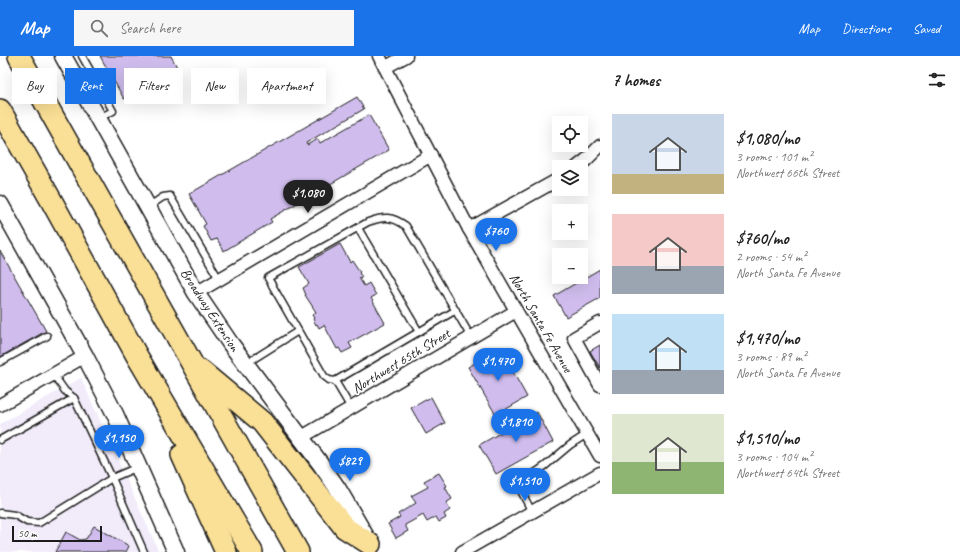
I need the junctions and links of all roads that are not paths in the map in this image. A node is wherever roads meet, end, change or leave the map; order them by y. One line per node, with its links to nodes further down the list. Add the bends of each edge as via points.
1 (19, 56): 29 (highway)
2 (63, 56): 8 (main road, Broadway Extension)
3 (82, 56): 8 (lane, via 113,111)
4 (379, 56): 6 (street, North Santa Fe Avenue)
5 (406, 56): 6 (street)
6 (386, 68): 10 (street, North Santa Fe Avenue)
7 (0, 110): 27 (highway)
8 (98, 119): 14 (main road, Broadway Extension)
9 (600, 146): 11 (street)
10 (431, 155): 16 (street, North Santa Fe Avenue); 17 (street)
11 (586, 160)
12 (552, 184): 16 (street)
13 (0, 204): 26 (main road)
14 (148, 207): 17 (lane, via 162,197 170,196); 18 (main road, Broadway Extension)
15 (358, 228): 19 (lane, via 380,217 395,219 406,226); 22 (lane, via 268,278); 23 (lane)
16 (469, 229): 20 (street, North Santa Fe Avenue)
17 (219, 279): 18 (street)
18 (196, 293): 30 (main road, Broadway Extension)
19 (456, 310): 23 (lane); 25 (lane)
20 (516, 310): 25 (street, Northwest 65th Street); 37 (street, North Santa Fe Avenue)
21 (600, 323): 33 (street, via 574,338)
22 (298, 331): 30 (lane); 32 (lane, via 324,376)
23 (419, 332): 32 (lane)
24 (47, 336): 28 (lane)
25 (471, 337): 36 (street, Northwest 65th Street)
26 (85, 356): 31 (street); 41 (main road, via 115,414)
27 (137, 356): 49 (highway); 50 (highway)
28 (0, 362)
29 (190, 362): 46 (highway, via 262,422 345,528); 51 (highway)
30 (245, 364): 38 (main road, Broadway Extension)
31 (53, 374): 34 (lane); 35 (street)
32 (335, 381): 36 (lane)
33 (600, 385)
34 (74, 398): 39 (lane); 43 (lane)
35 (0, 405)
36 (351, 408): 38 (street, Northwest 65th Street)
37 (587, 434): 40 (street, North Santa Fe Avenue); 44 (lane, via 522,482 520,489)
38 (302, 437): 46 (main road, Broadway Extension, via 338,489)
39 (0, 440)
40 (600, 456)
41 (138, 467): 43 (lane); 48 (main road)
42 (600, 473): 44 (street)
43 (112, 478): 45 (lane, via 40,523 27,522 15,515); 47 (lane)
44 (532, 512): 52 (street)
45 (0, 513)
46 (372, 548)
47 (144, 552)
48 (176, 552)
49 (226, 552)
50 (252, 552)
51 (298, 552)
52 (462, 552)

